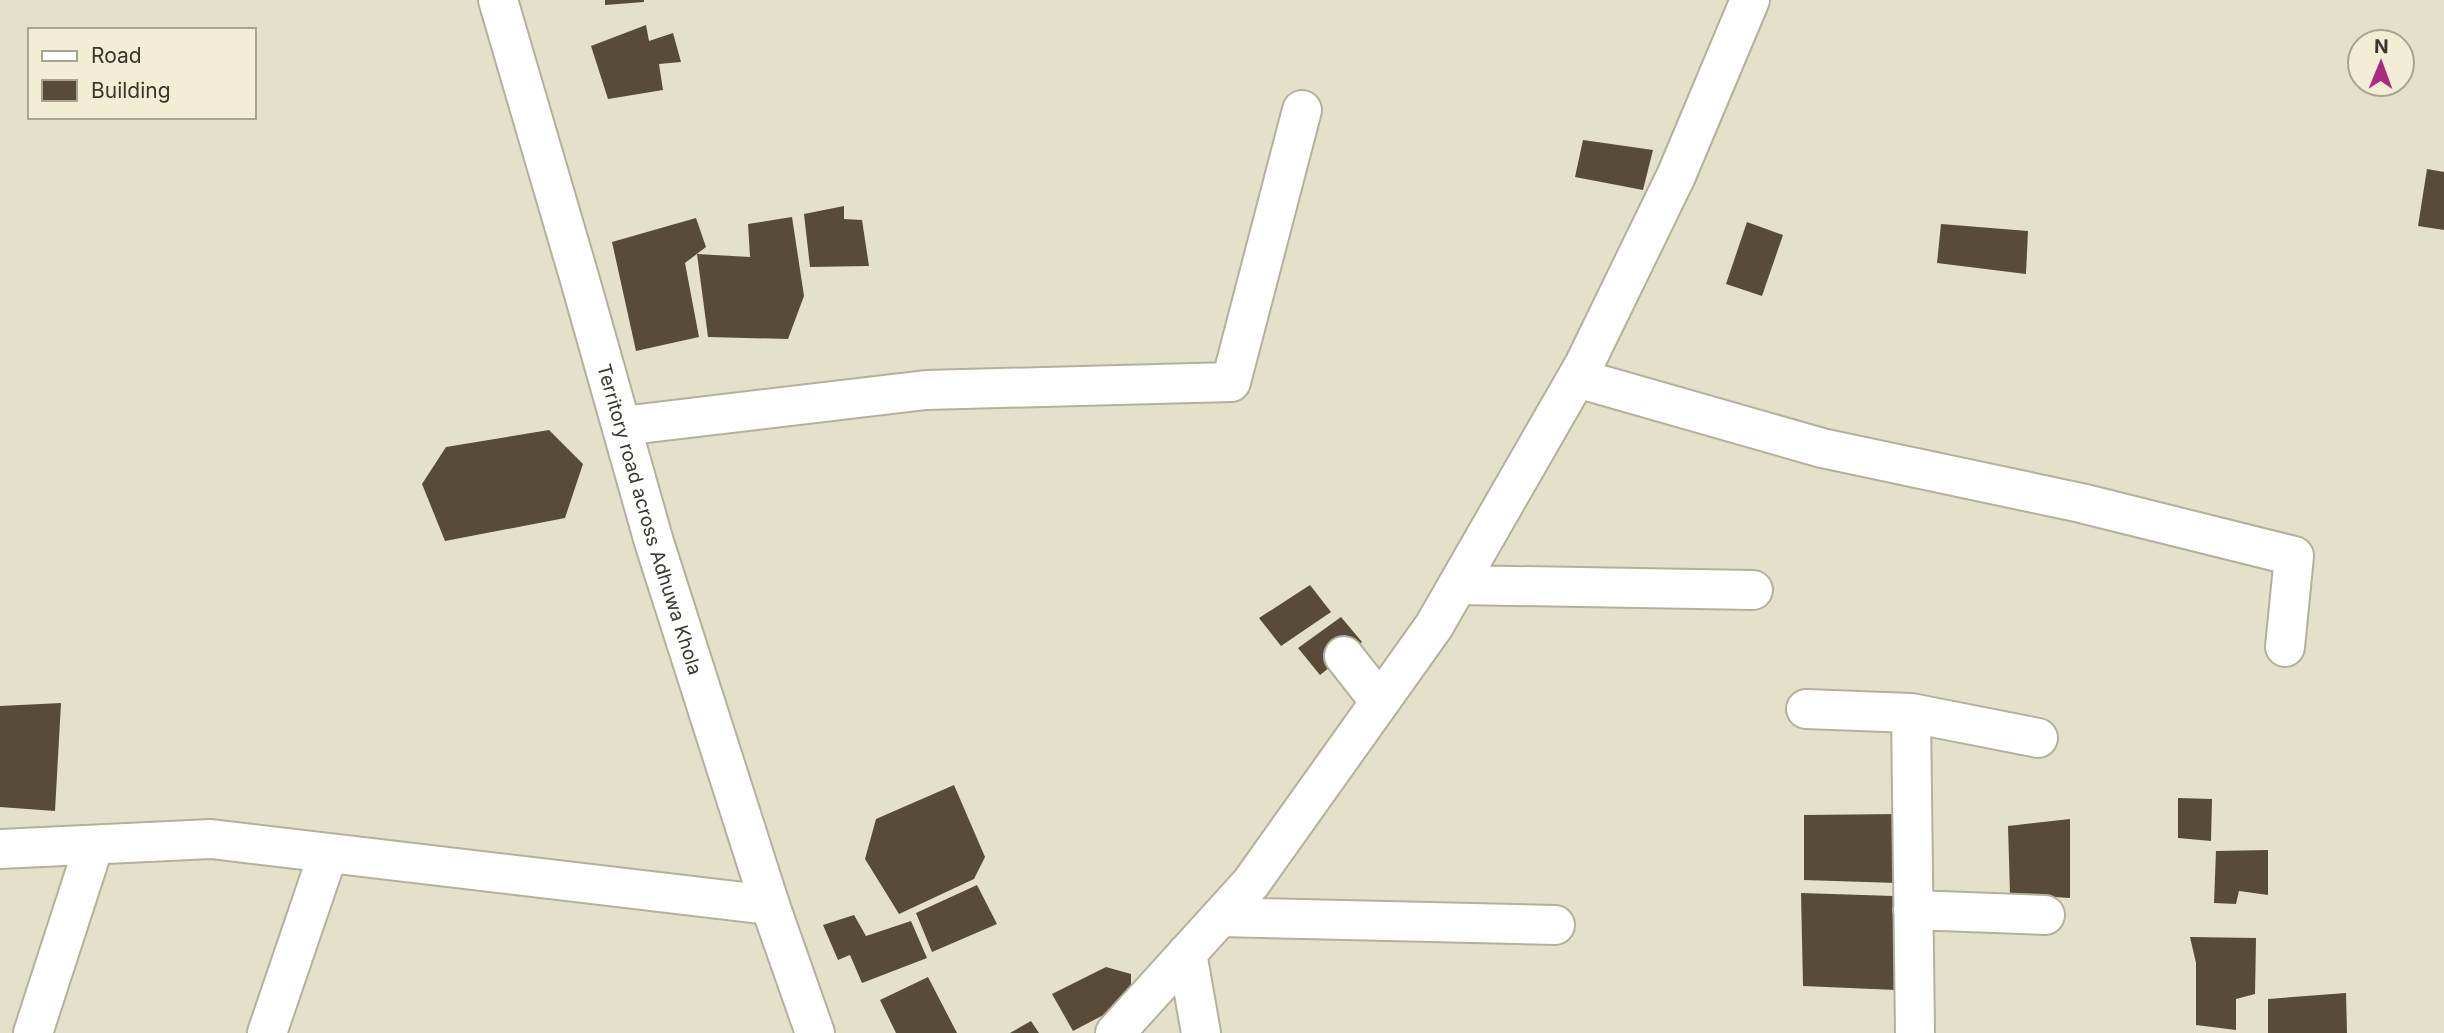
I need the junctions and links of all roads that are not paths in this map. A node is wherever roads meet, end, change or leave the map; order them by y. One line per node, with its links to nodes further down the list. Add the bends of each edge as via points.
1 (498, 0): 5 (street, Territory road across Adhuwa Khola)
2 (1750, 0): 4 (street, via 1676,176)
3 (1302, 110): 5 (street, via 1231,382 926,390)
4 (1577, 378): 6 (street); 8 (street, via 1822,448 2081,503 2294,556)
5 (622, 426): 17 (street, Territory road across Adhuwa Khola, via 658,555)
6 (1458, 585): 7 (street); 10 (street)
7 (1753, 590)
8 (2285, 647)
9 (1344, 656): 10 (street)
10 (1380, 702): 20 (street, via 1251,883)
11 (1806, 709): 12 (street)
12 (1910, 713): 13 (street); 18 (street)
13 (2038, 738)
14 (94, 845): 15 (street); 16 (street, via 211,839); 23 (street)
15 (0, 849)
16 (328, 855): 17 (street); 24 (street)
17 (770, 905): 25 (street, Territory road across Adhuwa Khola)
18 (1913, 910): 19 (street); 28 (street)
19 (2045, 915)
20 (1220, 917): 21 (street); 22 (street)
21 (1555, 925)
22 (1187, 953): 26 (street); 27 (street)
23 (33, 1033)
24 (267, 1033)
25 (815, 1033)
26 (1115, 1033)
27 (1201, 1033)
28 (1915, 1033)

